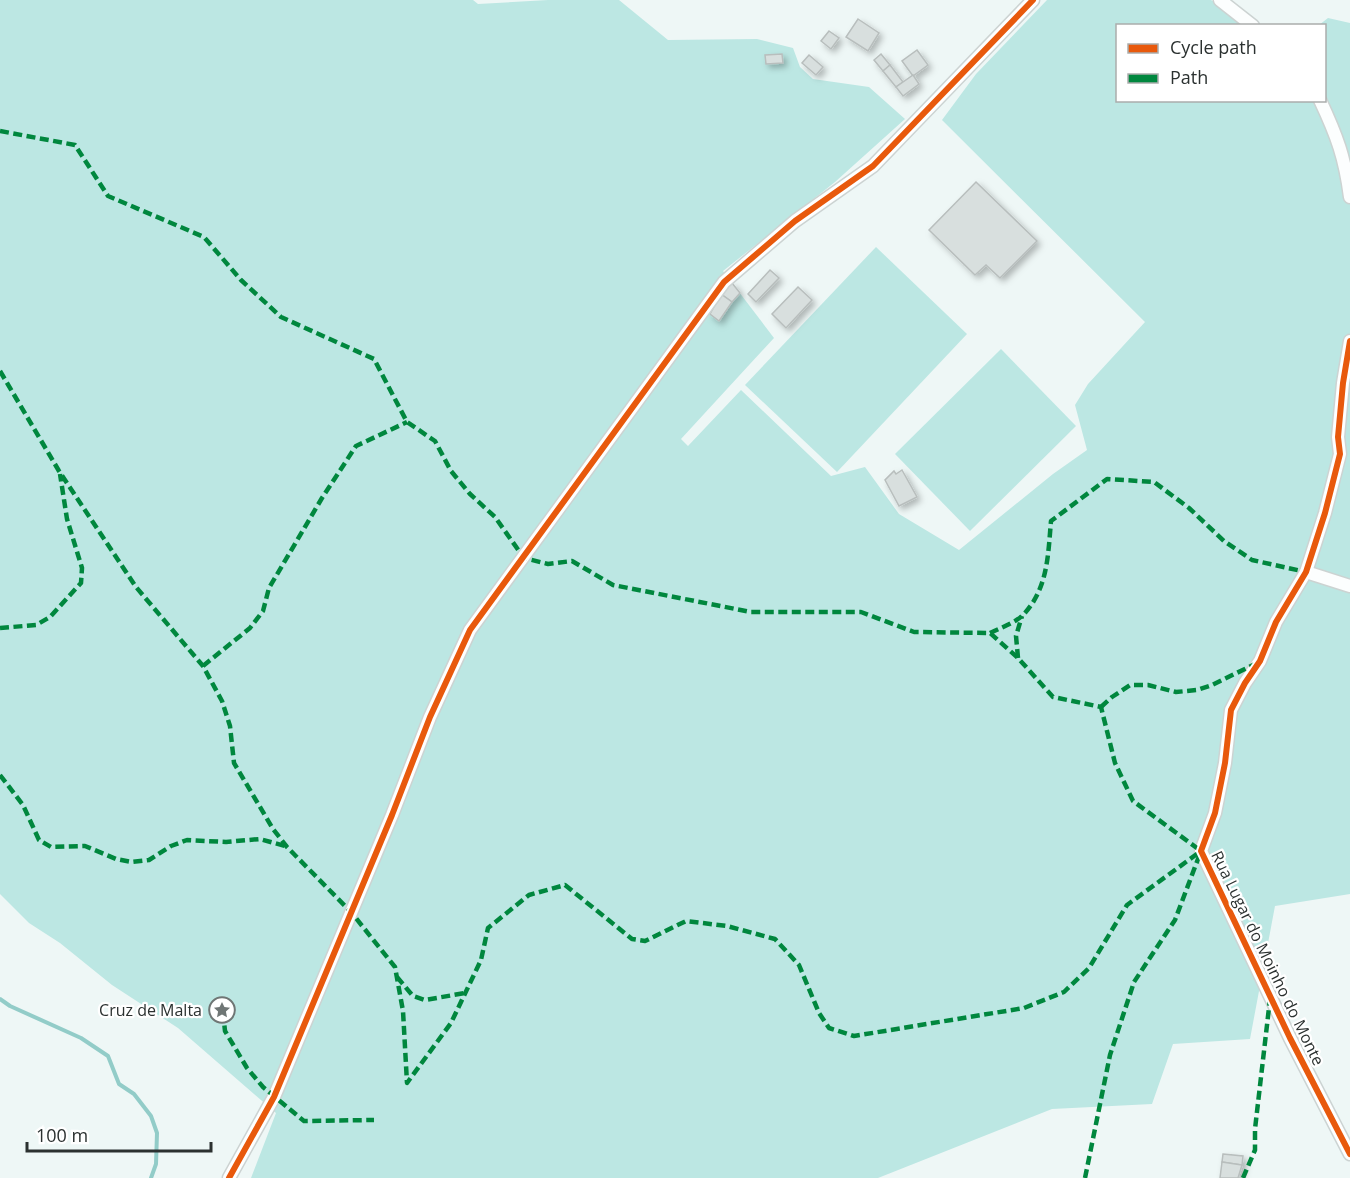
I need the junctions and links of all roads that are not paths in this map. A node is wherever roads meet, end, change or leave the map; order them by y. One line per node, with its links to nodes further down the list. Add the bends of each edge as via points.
1 (1033, 0): 10 (street, via 873,166 795,221 724,282 470,630 430,717 274,1097)
2 (1220, 0): 3 (street)
3 (1250, 24)
4 (1321, 102): 5 (street, via 1340,145)
5 (1350, 197)
6 (1350, 341): 7 (street, Rua Lugar do Moinho do Monte, via 1338,437 1340,454)
7 (1306, 572): 8 (street); 9 (street, Rua Lugar do Moinho do Monte, via 1231,710 1215,813 1201,850)
8 (1350, 586)
9 (1350, 1154)
10 (230, 1178)

